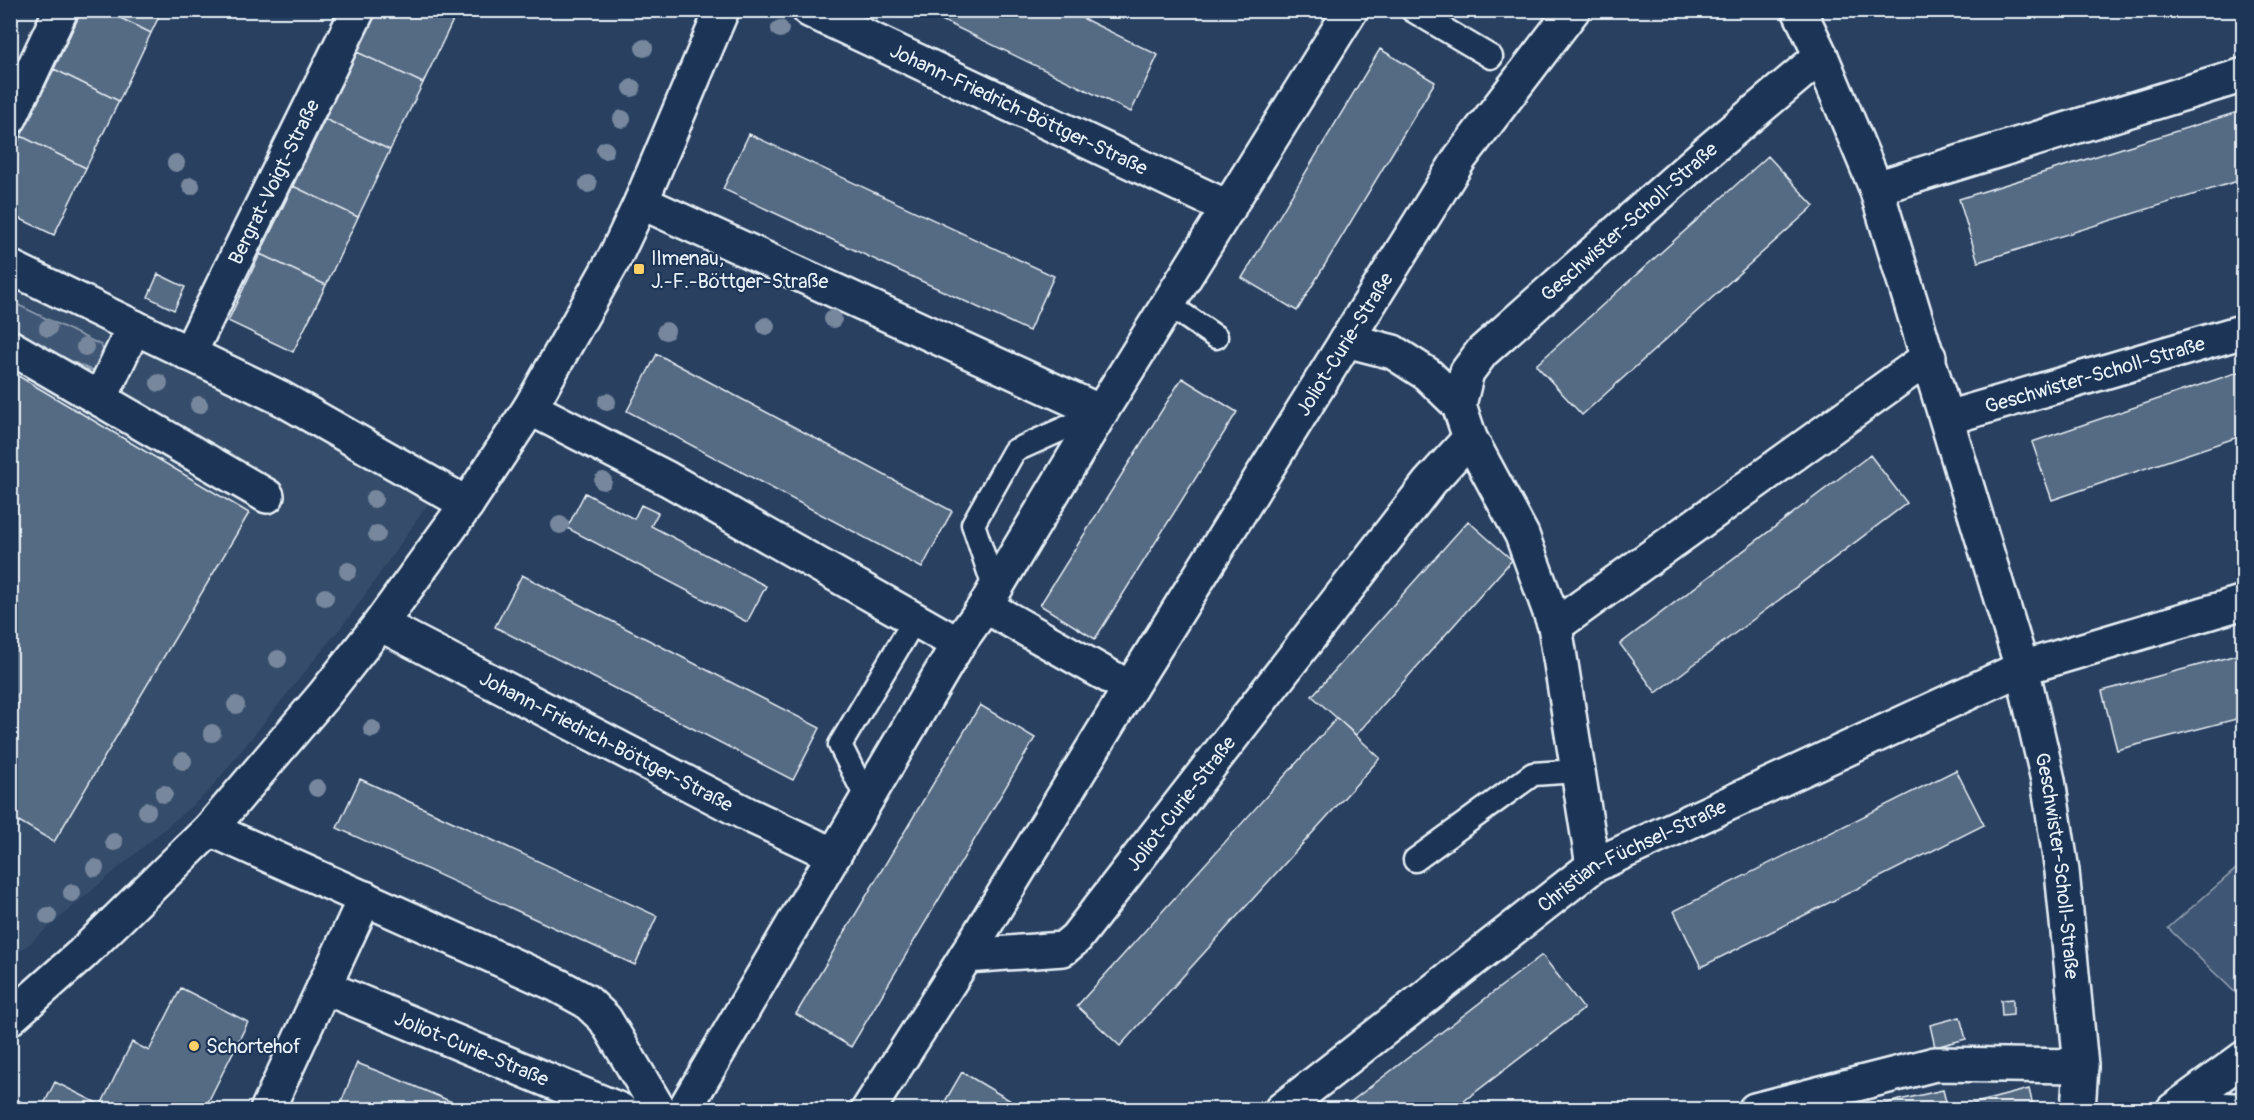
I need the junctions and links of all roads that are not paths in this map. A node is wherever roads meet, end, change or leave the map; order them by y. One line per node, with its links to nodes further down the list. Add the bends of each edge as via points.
1 (61, 10): 12 (street)
2 (358, 10): 23 (street, Bergrat-Voigt-Straße)
3 (722, 10): 14 (street)
4 (809, 10): 15 (street, Johann-Friedrich-Böttger-Straße)
5 (1351, 10): 15 (street)
6 (1412, 10): 10 (lane)
7 (1573, 10): 21 (street, Joliot-Curie-Straße, via 1460,158)
8 (1799, 10): 9 (street, Geschwister-Scholl-Straße)
9 (1821, 56): 13 (street, Geschwister-Scholl-Straße); 26 (street, Geschwister-Scholl-Straße, via 1482,352 1467,372)
10 (1491, 57)
11 (2244, 75): 13 (street)
12 (10, 118)
13 (1876, 188): 24 (street, Geschwister-Scholl-Straße)
14 (641, 202): 27 (street, via 615,257); 28 (street)
15 (1229, 208): 17 (street)
16 (10, 267): 18 (street)
17 (1169, 305): 20 (lane); 28 (street)
18 (134, 327): 23 (street); 25 (street)
19 (2244, 331): 29 (street, Geschwister-Scholl-Straße)
20 (1216, 337)
21 (1346, 340): 26 (street, via 1393,352 1426,374); 40 (street, Joliot-Curie-Straße)
22 (10, 348): 25 (street)
23 (189, 354): 32 (street, via 279,397)
24 (1929, 357): 29 (street, Geschwister-Scholl-Straße); 37 (street)
25 (100, 399): 31 (street)
26 (1459, 405): 30 (street)
27 (530, 408): 32 (street); 35 (street, via 668,479)
28 (1101, 412): 33 (street); 33 (lane, via 1014,451 973,524)
29 (1947, 418): 39 (street, Geschwister-Scholl-Straße)
30 (1470, 438): 37 (street, via 1521,535); 48 (street, Joliot-Curie-Straße, via 1430,483 1076,938 1063,949)
31 (267, 496)
32 (467, 504): 36 (street)
33 (990, 598): 38 (street); 40 (street)
34 (2244, 602): 39 (street)
35 (915, 619): 38 (street); 42 (lane, via 840,746)
36 (380, 624): 43 (street); 44 (street, Johann-Friedrich-Böttger-Straße)
37 (1555, 626): 41 (street)
38 (958, 644): 42 (street)
39 (2022, 668): 46 (street, Christian-Füchsel-Straße); 52 (street, Geschwister-Scholl-Straße, via 2048,780 2062,871)
40 (1130, 688): 48 (street, Joliot-Curie-Straße)
41 (1577, 771): 45 (lane, via 1533,774); 46 (street)
42 (867, 800): 44 (street)
43 (210, 829): 47 (street); 50 (street)
44 (834, 855): 58 (street)
45 (1415, 860)
46 (1593, 866): 60 (street, Christian-Füchsel-Straße)
47 (365, 898): 49 (street); 57 (street, via 586,1001 605,1019)
48 (966, 956): 59 (street, Joliot-Curie-Straße)
49 (324, 987): 55 (street); 56 (street, Joliot-Curie-Straße)
50 (10, 1018)
51 (2244, 1058): 54 (street)
52 (2081, 1066): 61 (street, via 1935,1064); 62 (street, Geschwister-Scholl-Straße)
53 (2244, 1105): 54 (lane)
54 (2178, 1106)
55 (267, 1110)
56 (620, 1110)
57 (659, 1110)
58 (684, 1110)
59 (868, 1110)
60 (1281, 1110)
61 (1755, 1110)
62 (2078, 1110)

